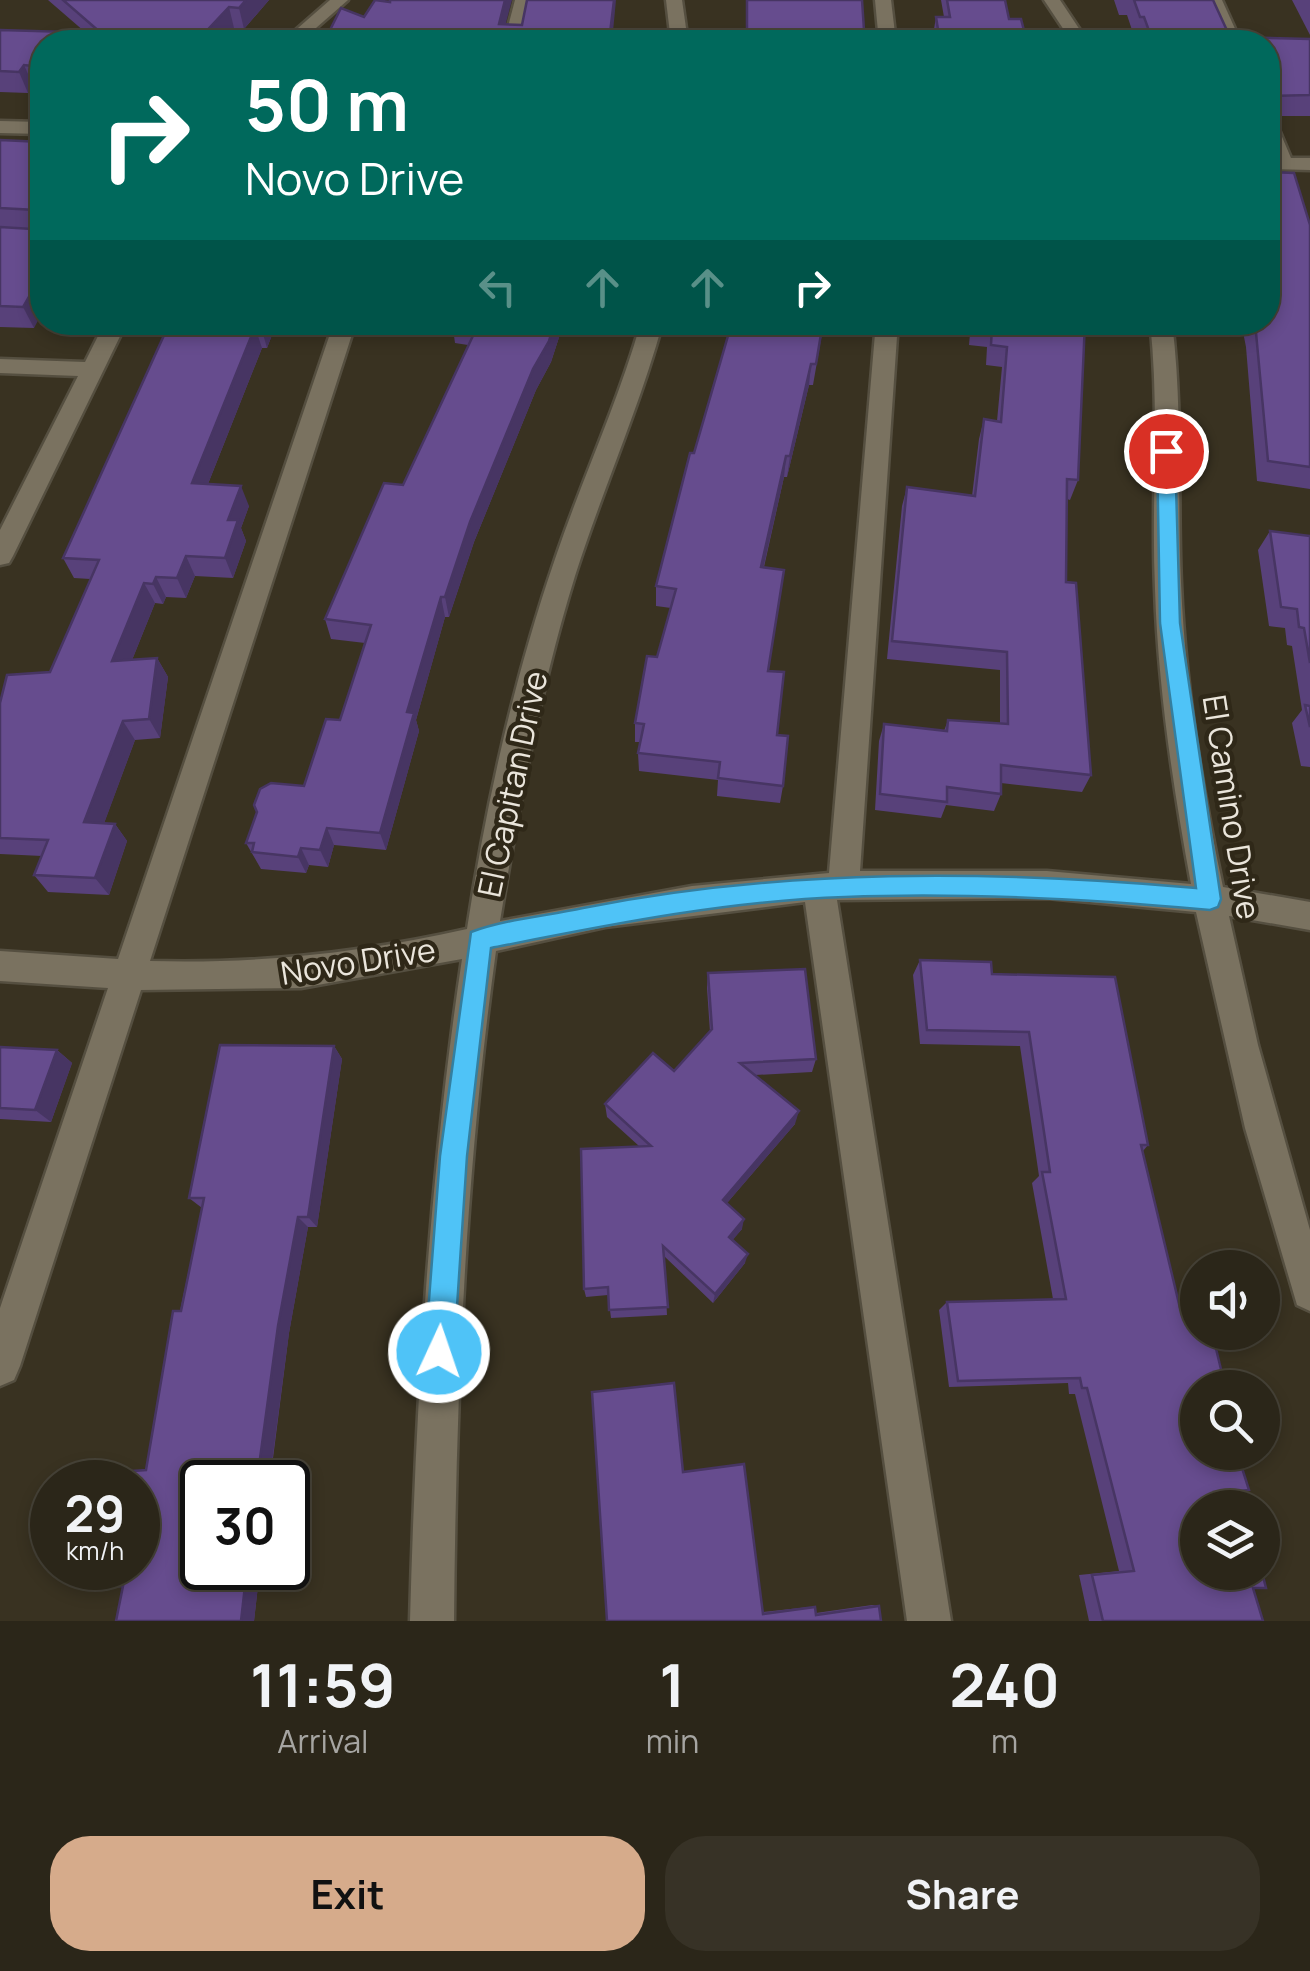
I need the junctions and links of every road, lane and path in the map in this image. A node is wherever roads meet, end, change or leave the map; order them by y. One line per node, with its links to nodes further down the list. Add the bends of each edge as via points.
1 (340, 0): 7 (street)
2 (523, 0): 8 (street)
3 (674, 0): 9 (street)
4 (883, 0): 10 (street)
5 (1052, 0): 11 (street)
6 (1214, 0): 12 (street)
7 (304, 30)
8 (515, 30)
9 (678, 30)
10 (887, 30)
11 (1072, 30)
12 (1227, 30)
13 (0, 126): 14 (street)
14 (30, 127)
15 (1280, 164): 16 (street)
16 (1310, 164)
17 (110, 335): 23 (street)
18 (341, 335): 31 (street)
19 (647, 335): 29 (street, El Capitan Drive, via 550,616)
20 (885, 335): 26 (street)
21 (1162, 335): 27 (street, El Camino Drive, via 1170,623)
22 (0, 366): 23 (street)
23 (93, 369): 24 (street)
24 (7, 528): 25 (street)
25 (0, 556)
26 (831, 887): 27 (street, Novo Drive, via 1073,887); 29 (street, Novo Drive, via 646,906); 35 (street)
27 (1210, 899): 28 (street, Novo Drive); 32 (street, El Camino Drive, via 1255,1100)
28 (1310, 916)
29 (480, 940): 31 (street, Novo Drive, via 319,971); 34 (street, El Capitan Drive, via 446,1232)
30 (0, 966): 31 (street, Novo Drive)
31 (131, 974): 33 (street)
32 (1310, 1292)
33 (0, 1366)
34 (432, 1621)
35 (928, 1621)

